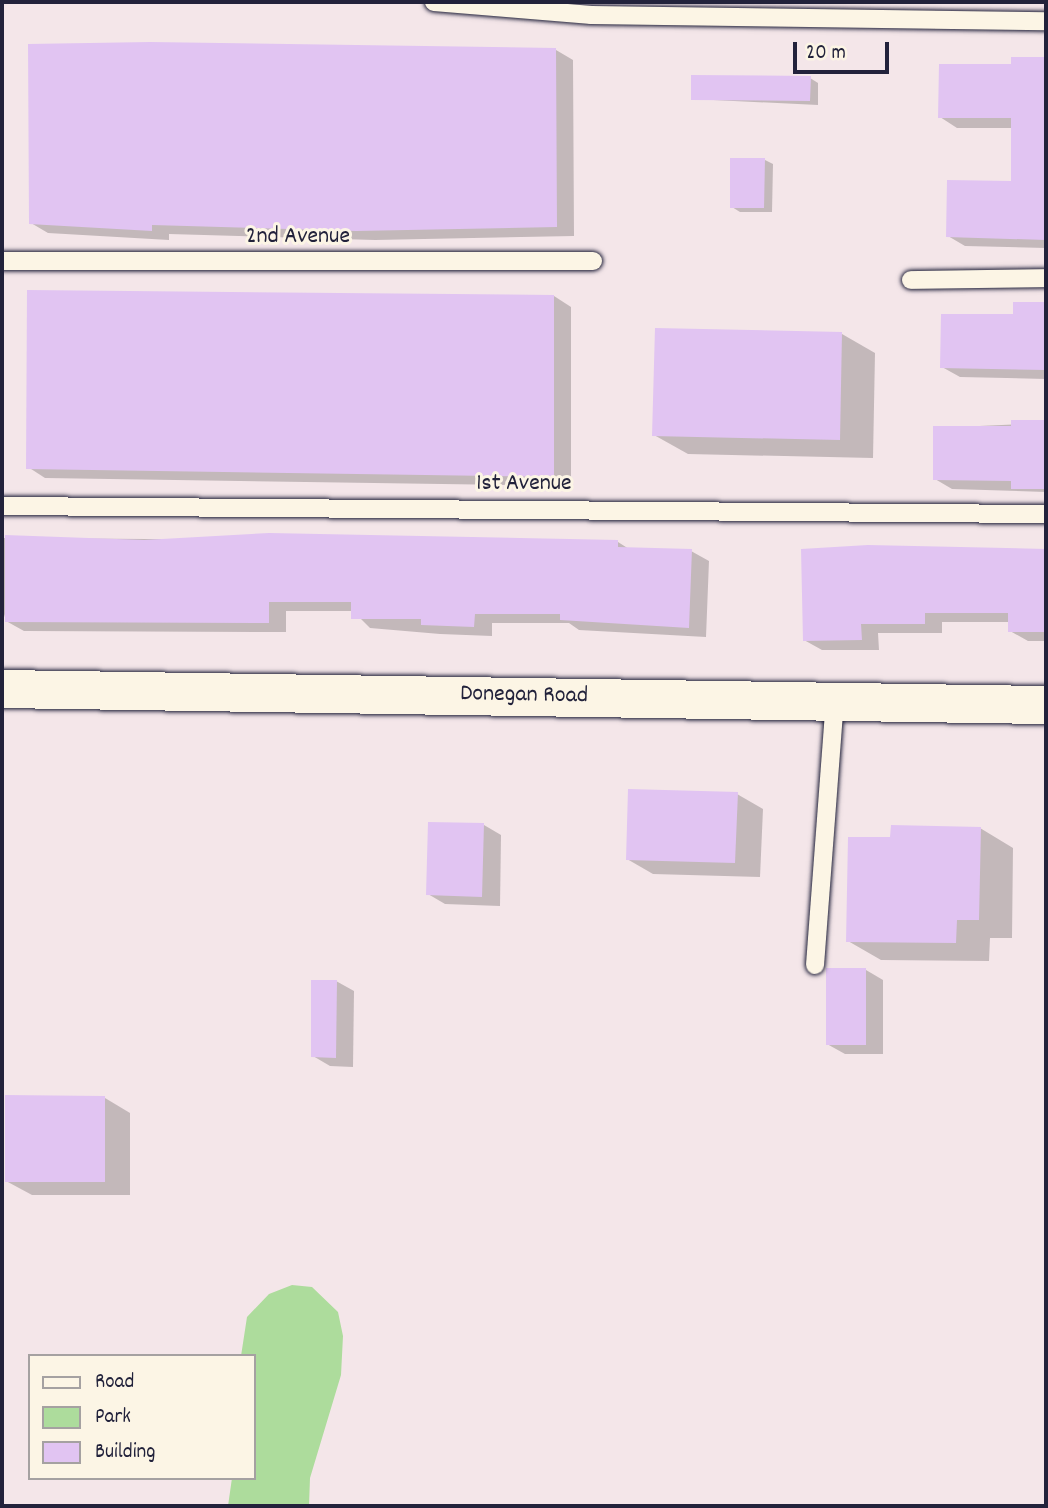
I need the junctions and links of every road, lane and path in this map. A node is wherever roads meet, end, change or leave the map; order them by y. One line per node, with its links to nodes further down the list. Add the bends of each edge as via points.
1 (434, 2): 2 (lane)
2 (488, 2): 3 (lane, via 591,15)
3 (734, 8): 4 (lane)
4 (1046, 21)
5 (2, 261): 6 (lane, 2nd Avenue)
6 (593, 261)
7 (1046, 278): 8 (lane)
8 (911, 280)
9 (2, 506): 10 (lane, 1st Avenue)
10 (1046, 514)
11 (2, 689): 12 (street, Donegan Road)
12 (835, 701): 13 (street, Donegan Road); 14 (lane)
13 (1046, 705)
14 (816, 965)

